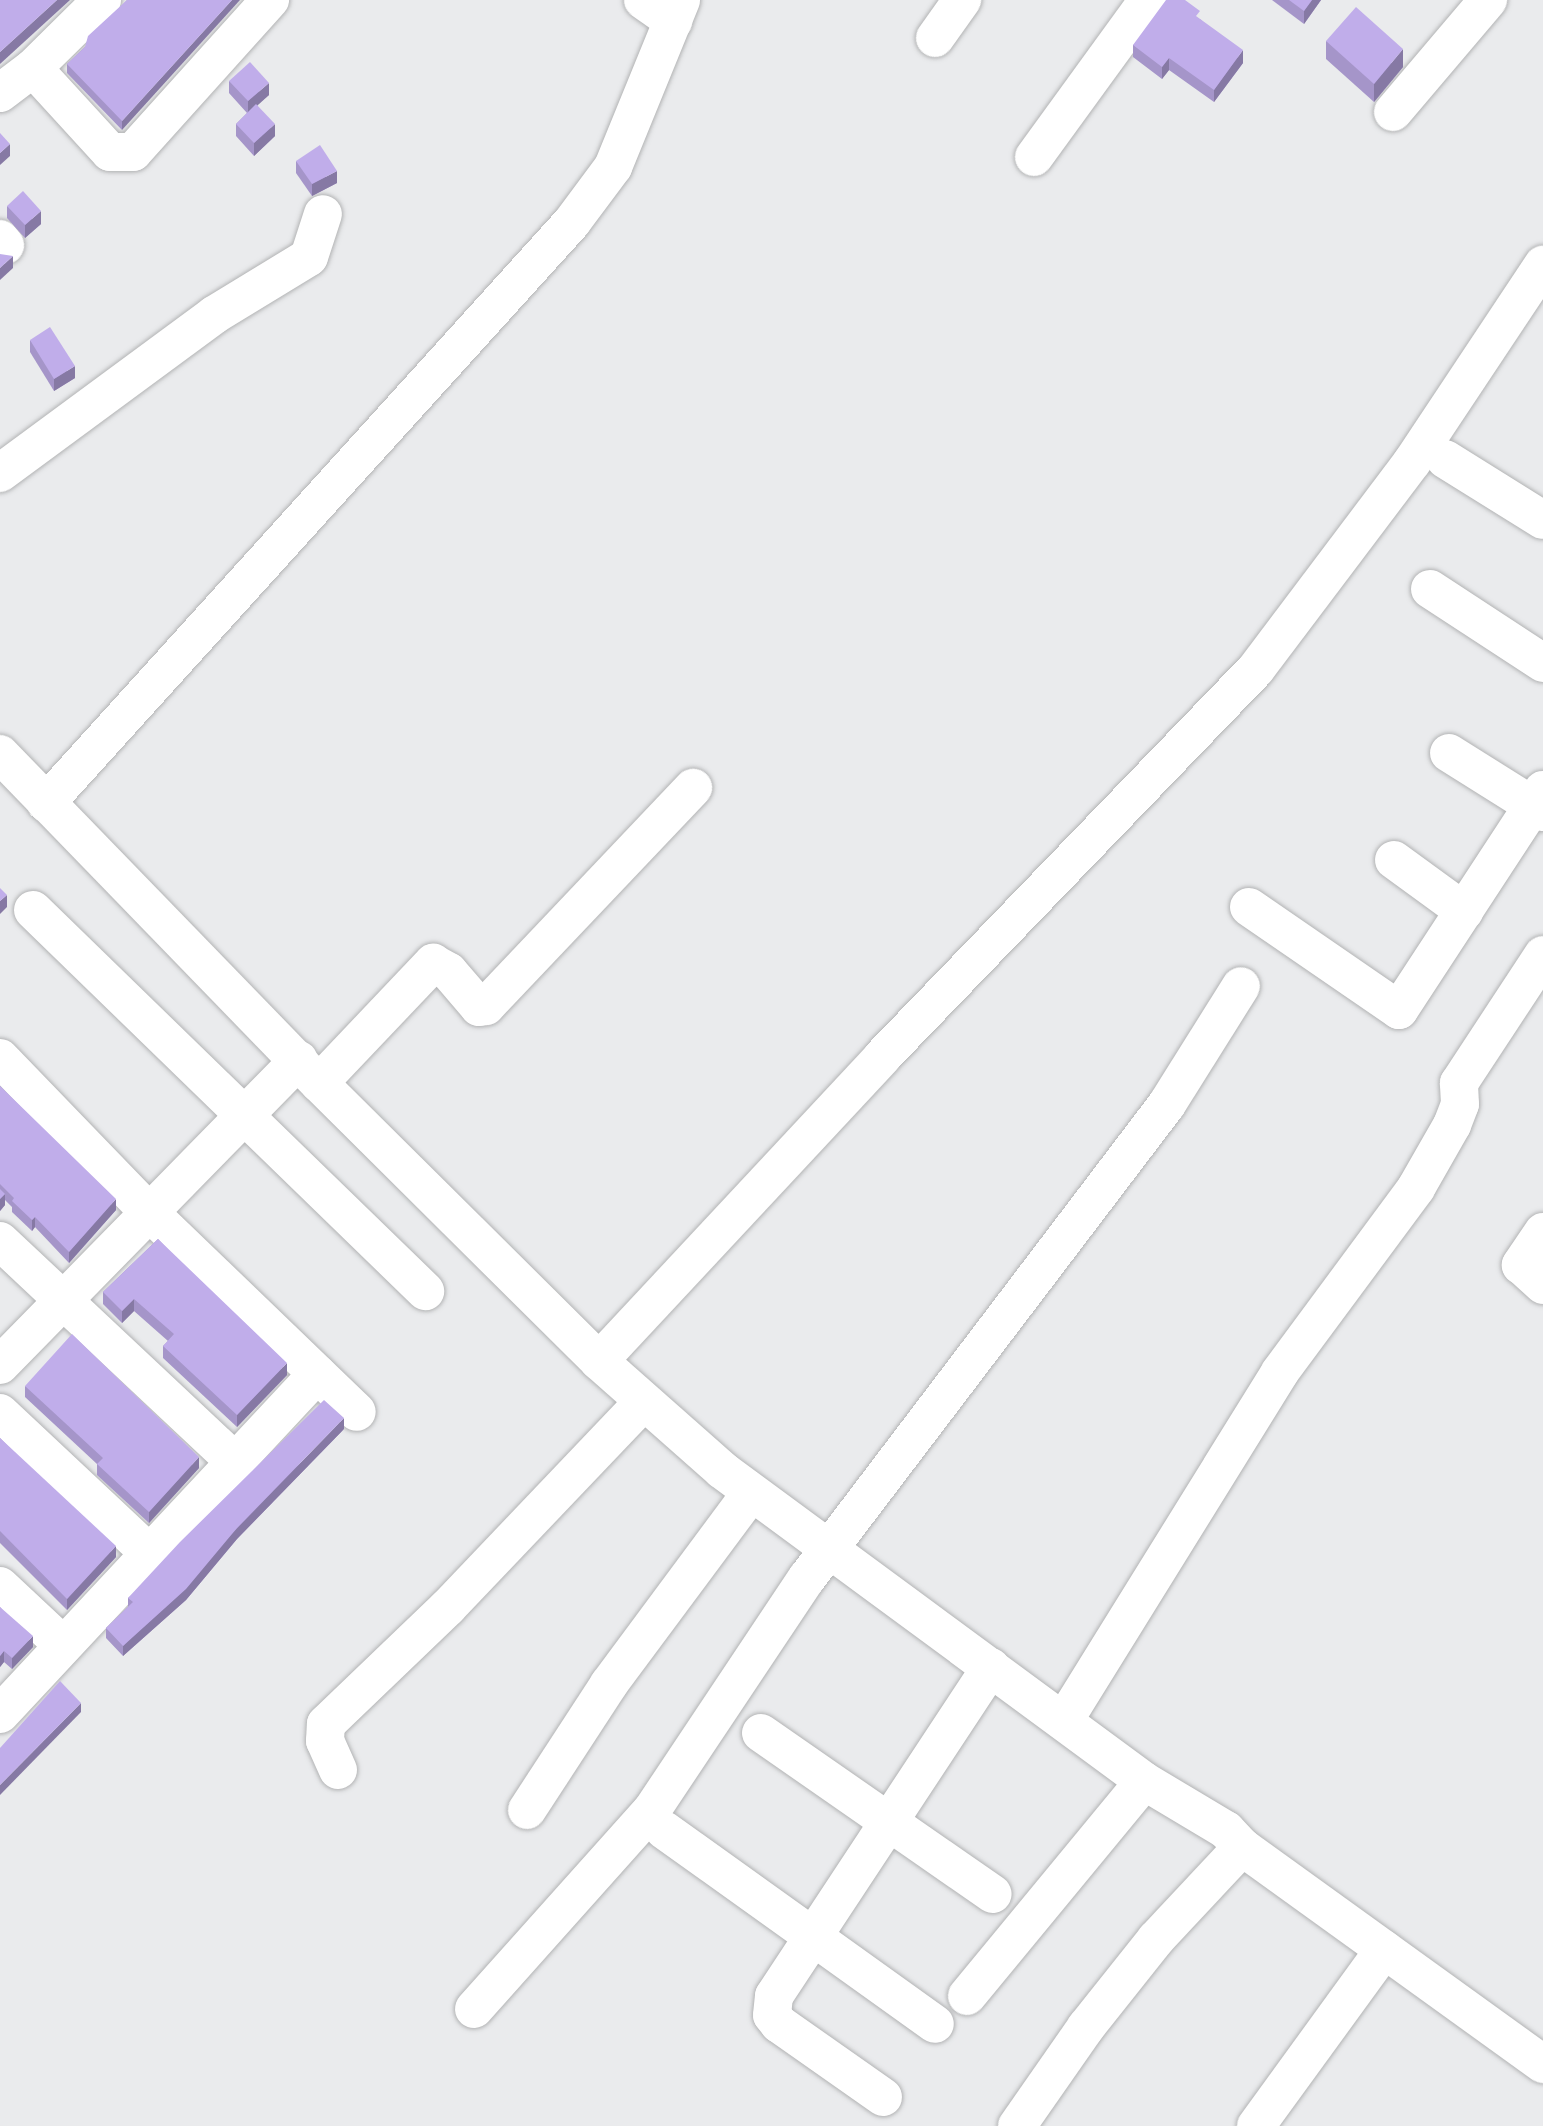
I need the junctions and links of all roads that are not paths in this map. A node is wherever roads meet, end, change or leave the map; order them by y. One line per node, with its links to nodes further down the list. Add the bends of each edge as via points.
1 (102, 0): 8 (street)
2 (270, 0): 8 (street, via 127,153 110,152)
3 (962, 0): 7 (street)
4 (1148, 0): 11 (street)
5 (1488, 0): 10 (street)
6 (666, 7): 22 (street, via 613,167 572,222)
7 (935, 38)
8 (33, 68): 9 (street)
9 (0, 93)
10 (1393, 112)
11 (1034, 157)
12 (323, 214): 15 (street, via 309,257 203,323)
13 (1543, 265): 38 (street, via 1412,462 1256,669 882,1057)
14 (1445, 459): 16 (street)
15 (0, 473)
16 (1543, 520)
17 (1430, 589): 18 (street)
18 (1543, 663)
19 (1449, 753): 23 (street)
20 (0, 754): 22 (street)
21 (693, 788): 31 (street, via 486,1006 480,1007 450,972 433,963)
22 (46, 803): 31 (street)
23 (1540, 803): 27 (street)
24 (1394, 860): 27 (street)
25 (1249, 907): 27 (street, via 1399,1010)
26 (33, 910): 31 (street)
27 (1464, 911)
28 (1543, 956): 51 (street, via 1459,1083 1460,1104 1452,1125 1416,1188 1280,1372)
29 (1241, 986): 46 (street, via 1167,1104)
30 (0, 1058): 32 (street)
31 (283, 1083): 32 (street); 36 (street); 38 (street)
32 (147, 1210): 37 (street); 40 (street)
33 (1543, 1232): 35 (street, via 1521,1265)
34 (0, 1241): 37 (street)
35 (1543, 1285)
36 (425, 1291)
37 (62, 1299): 39 (street); 44 (street)
38 (610, 1350): 43 (street)
39 (0, 1365)
40 (317, 1374): 41 (street); 44 (street)
41 (357, 1412)
42 (0, 1413): 47 (street)
43 (632, 1416): 45 (street); 54 (street, via 448,1607 326,1724 325,1741)
44 (234, 1462): 47 (street)
45 (740, 1508): 46 (street); 56 (street, via 609,1684)
46 (826, 1552): 50 (street); 64 (street, via 652,1810)
47 (149, 1553): 49 (street)
48 (0, 1586): 49 (street)
49 (64, 1646): 52 (street)
50 (991, 1667): 51 (street); 57 (street)
51 (1070, 1707): 55 (street)
52 (0, 1714)
53 (761, 1733): 57 (street)
54 (338, 1770)
55 (1144, 1781): 59 (street, via 1226,1830); 63 (street)
56 (527, 1810)
57 (889, 1819): 60 (street); 61 (street)
58 (664, 1830): 61 (street)
59 (1242, 1847): 62 (street); 68 (street, via 1156,1938)
60 (993, 1894)
61 (814, 1934): 65 (street); 67 (street, via 774,1996 772,2015)
62 (1376, 1961): 66 (street); 69 (street)
63 (967, 1996)
64 (474, 2009)
65 (935, 2024)
66 (1543, 2064)
67 (883, 2096)
68 (1017, 2126)
69 (1256, 2126)

